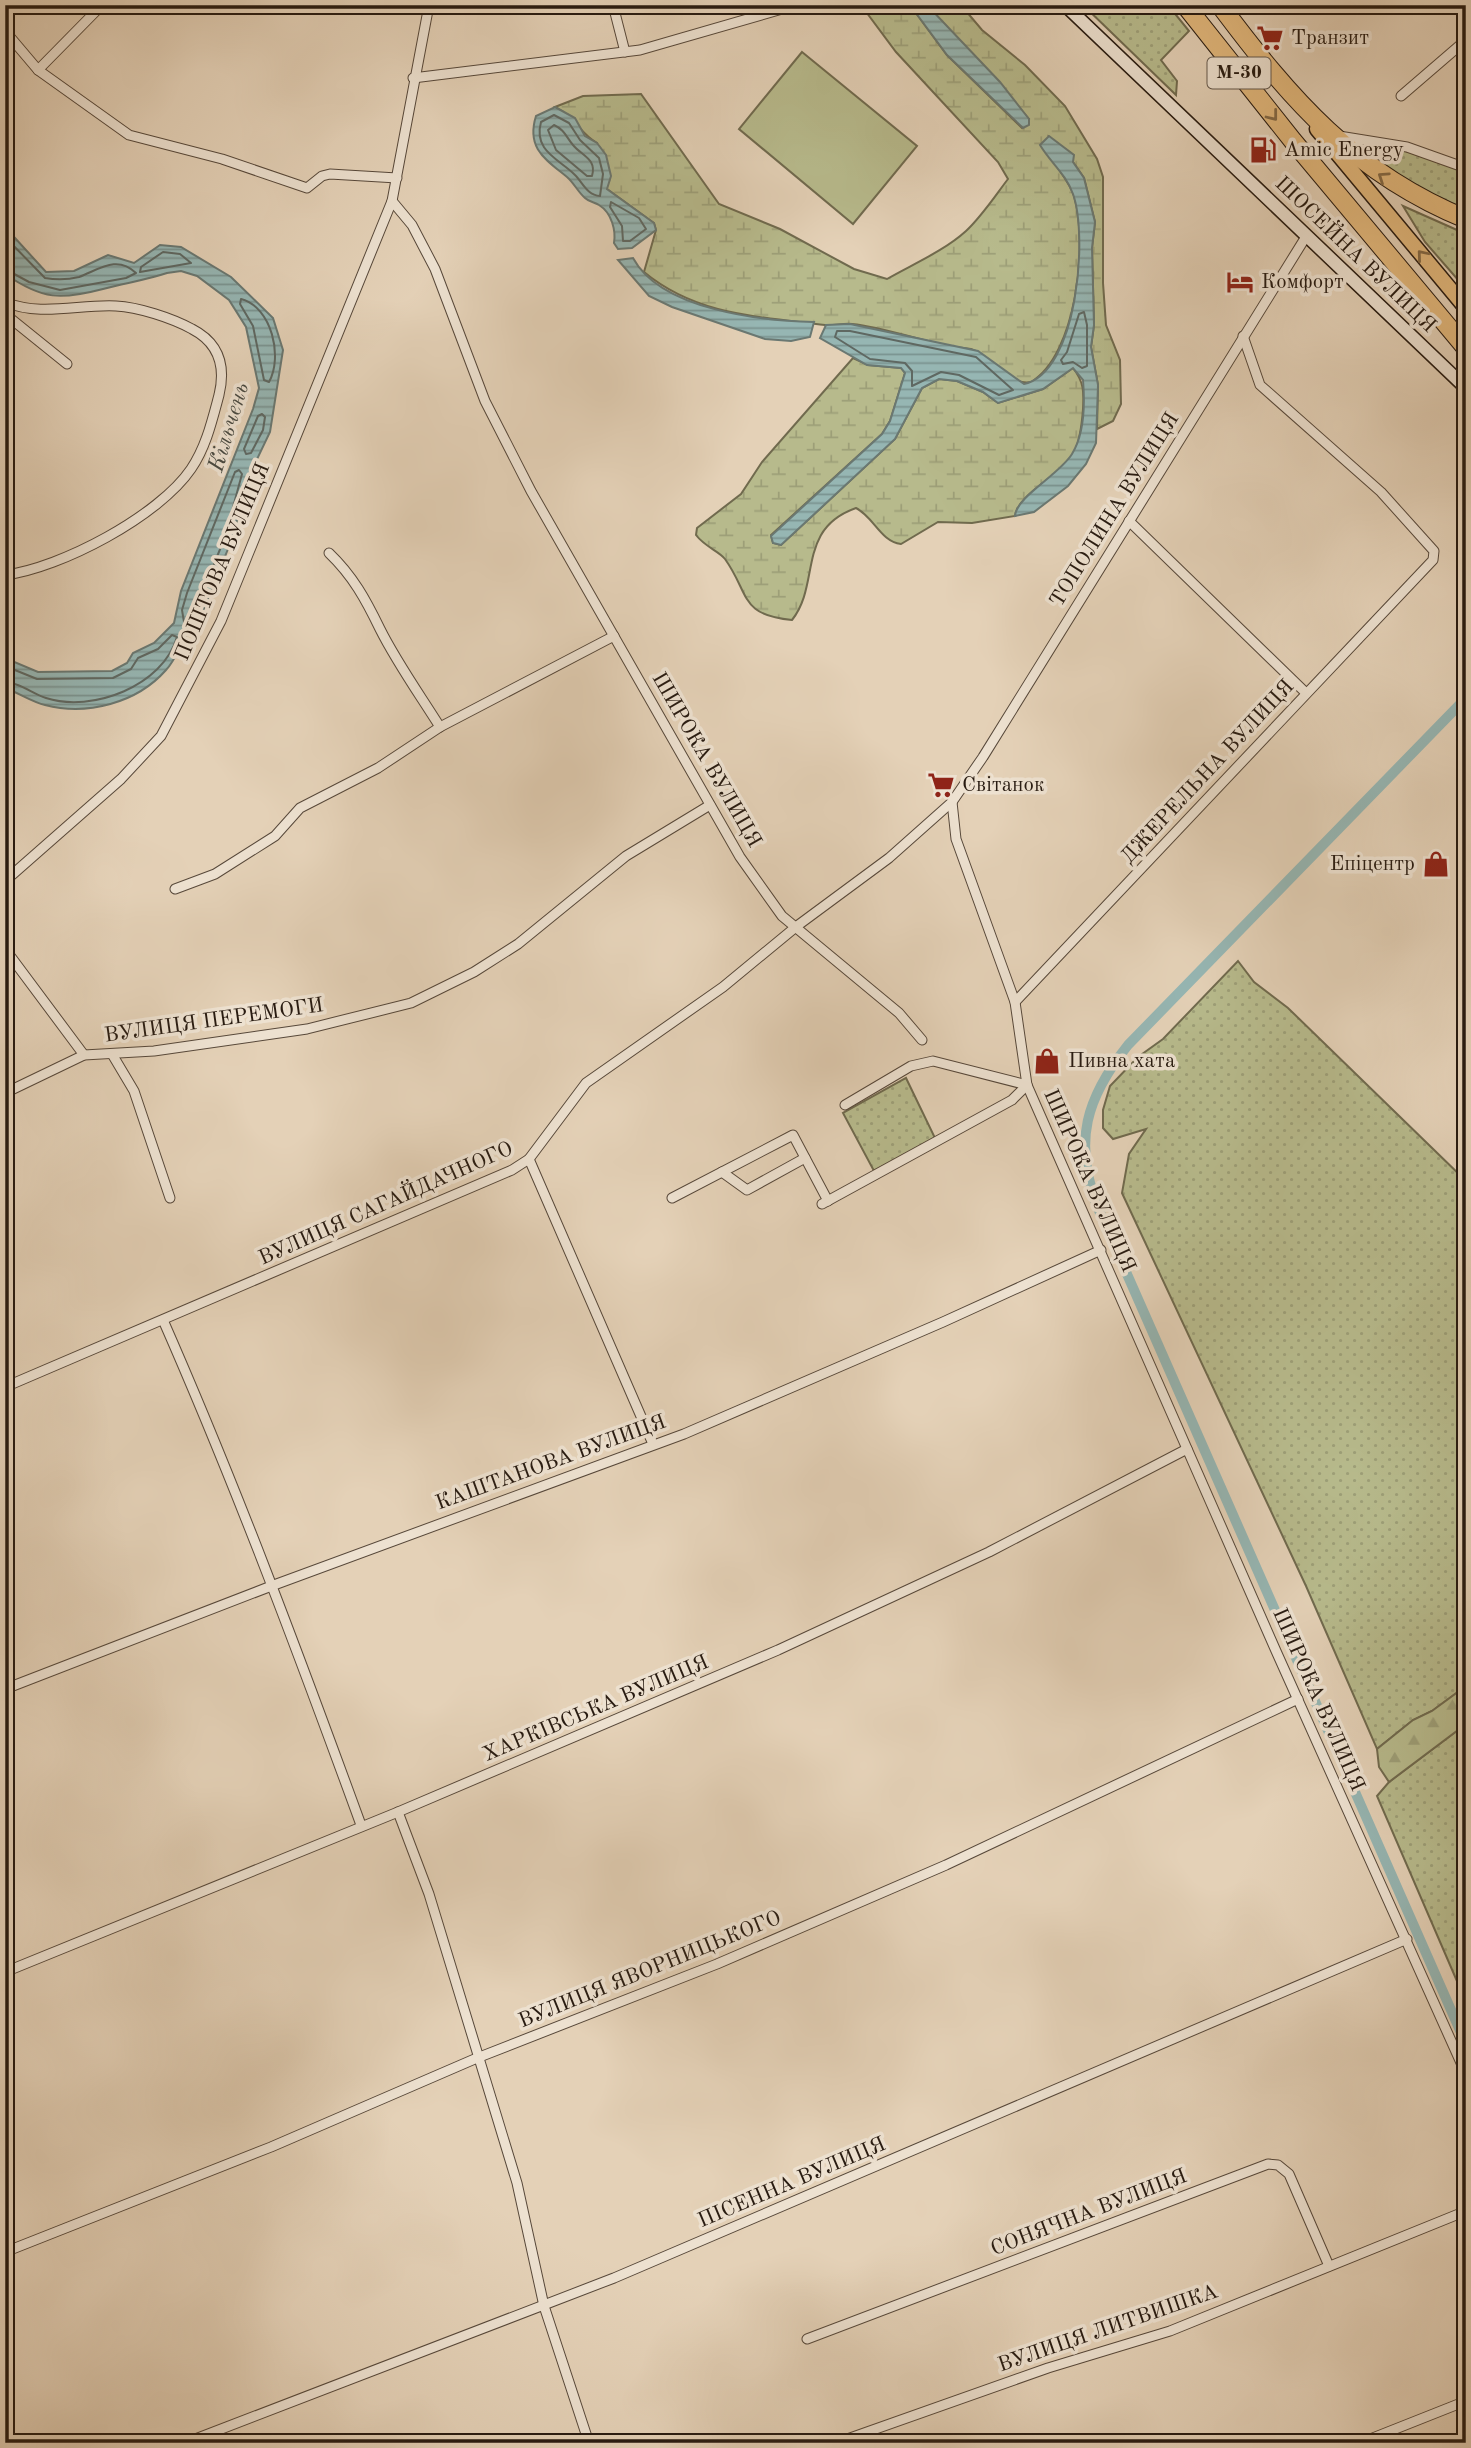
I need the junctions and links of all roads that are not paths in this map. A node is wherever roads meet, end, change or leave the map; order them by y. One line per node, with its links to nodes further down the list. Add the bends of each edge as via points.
1 (102, 5): 12 (street)
2 (429, 5): 13 (street)
3 (613, 5): 11 (street)
4 (796, 5): 11 (street)
5 (1042, 5): 6 (street)
6 (1065, 5): 21 (main road, ШОСЕЙНА ВУЛИЦЯ)
7 (1185, 5): 26 (highway, М-30, one-way to 26)
8 (1220, 5): 14 (highway, М-30)
9 (5, 31): 12 (street)
10 (1466, 40): 15 (street)
11 (625, 52): 13 (street)
12 (38, 70): 18 (street, via 129,135 222,159 287,183 307,188 330,174)
13 (413, 78): 18 (street)
14 (1277, 81): 16 (highway, М-30); 23 (main road, one-way to 14)
15 (1401, 96)
16 (1333, 135): 17 (street, via 1392,143); 20 (highway, М-30, one-way to 16, via 1410,195 1354,156)
17 (1466, 168)
18 (397, 178): 19 (street)
19 (392, 201): 32 (street, ШИРОКА ВУЛИЦЯ, via 412,225 435,269 485,401); 37 (street, ПОШТОВА ВУЛИЦЯ, via 221,621 187,691 161,736 121,779)
20 (1466, 219)
21 (1307, 235): 25 (street, ТОПОЛИНА ВУЛИЦЯ); 28 (main road, ШОСЕЙНА ВУЛИЦЯ)
22 (5, 302): 31 (street, via 62,310 116,306 139,310 192,328 212,344 221,360 221,388 208,437 191,471 111,537)
23 (1466, 308)
24 (5, 314): 27 (street)
25 (1243, 336): 29 (street, ТОПОЛИНА ВУЛИЦЯ); 33 (street, ДЖЕРЕЛЬНА ВУЛИЦЯ, via 1260,385 1381,492 1434,551 1428,567)
26 (1466, 348)
27 (67, 365)
28 (1466, 388)
29 (1129, 521): 33 (street); 35 (street, ТОПОЛИНА ВУЛИЦЯ)
30 (329, 553): 34 (street, via 372,608)
31 (5, 575)
32 (614, 636): 34 (street); 36 (street, ШИРОКА ВУЛИЦЯ)
33 (1306, 693): 41 (street, ДЖЕРЕЛЬНА ВУЛИЦЯ)
34 (440, 727): 38 (street, via 378,768 300,808 275,836 215,874)
35 (952, 802): 39 (street, via 889,858); 41 (street, ШИРОКА ВУЛИЦЯ, via 956,839)
36 (710, 805): 39 (street, ШИРОКА ВУЛИЦЯ, via 782,916); 43 (street, ВУЛИЦЯ ПЕРЕМОГИ, via 626,856 518,944 411,1003 307,1029)
37 (5, 881)
38 (175, 889)
39 (797, 926): 42 (street, ШИРОКА ВУЛИЦЯ, via 899,1013); 49 (street, ВУЛИЦЯ САГАЙДАЧНОГО, via 723,987 586,1083)
40 (5, 949): 44 (street)
41 (1015, 1002): 45 (street, ШИРОКА ВУЛИЦЯ)
42 (922, 1040)
43 (112, 1054): 44 (street, ВУЛИЦЯ ПЕРЕМОГИ); 51 (street, via 134,1091)
44 (84, 1055): 46 (street, ВУЛИЦЯ ПЕРЕМОГИ)
45 (1027, 1085): 47 (street, via 933,1061 911,1066); 48 (street, via 1012,1100 825,1203); 53 (street, ШИРОКА ВУЛИЦЯ)
46 (5, 1093)
47 (845, 1105)
48 (805, 1158): 50 (street, via 747,1190); 50 (street, via 793,1135)
49 (529, 1159): 54 (street, ВУЛИЦЯ САГАЙДАЧНОГО); 56 (street)
50 (722, 1172): 52 (street)
51 (170, 1198)
52 (673, 1198)
53 (1101, 1250): 56 (street, КАШТАНОВА ВУЛИЦЯ); 57 (street, ШИРОКА ВУЛИЦЯ)
54 (163, 1320): 55 (street, ВУЛИЦЯ САГАЙДАЧНОГО); 58 (street)
55 (5, 1387)
56 (653, 1444): 58 (street, КАШТАНОВА ВУЛИЦЯ)
57 (1187, 1449): 60 (street, ШИРОКА ВУЛИЦЯ); 61 (street, ХАРКІВСЬКА ВУЛИЦЯ, via 989,1552 778,1650)
58 (274, 1585): 59 (street, КАШТАНОВА ВУЛИЦЯ); 62 (street)
59 (5, 1689)
60 (1298, 1699): 63 (street, ШИРОКА ВУЛИЦЯ); 65 (street, ВУЛИЦЯ ЯВОРНИЦЬКОГО, via 946,1865 716,1964)
61 (398, 1812): 62 (street, ХАРКІВСЬКА ВУЛИЦЯ); 65 (street, via 429,1895)
62 (361, 1825): 64 (street, ХАРКІВСЬКА ВУЛИЦЯ)
63 (1406, 1939): 66 (street, ШИРОКА ВУЛИЦЯ); 70 (street, ПІСЕННА ВУЛИЦЯ)
64 (5, 1972)
65 (477, 2058): 68 (street, ВУЛИЦЯ ЯВОРНИЦЬКОГО, via 271,2147); 70 (street, via 517,2183)
66 (1466, 2074)
67 (1466, 2211): 69 (street, ВУЛИЦЯ ЛИТВИШКА)
68 (5, 2252)
69 (1329, 2266): 71 (street, СОНЯЧНА ВУЛИЦЯ, via 1289,2174 1268,2164); 75 (street, ВУЛИЦЯ ЛИТВИШКА, via 1170,2331 1048,2368)
70 (544, 2305): 73 (street, ПІСЕННА ВУЛИЦЯ); 74 (street)
71 (807, 2339)
72 (1466, 2402): 76 (street)
73 (185, 2443)
74 (589, 2443)
75 (836, 2443)
76 (1360, 2443)

